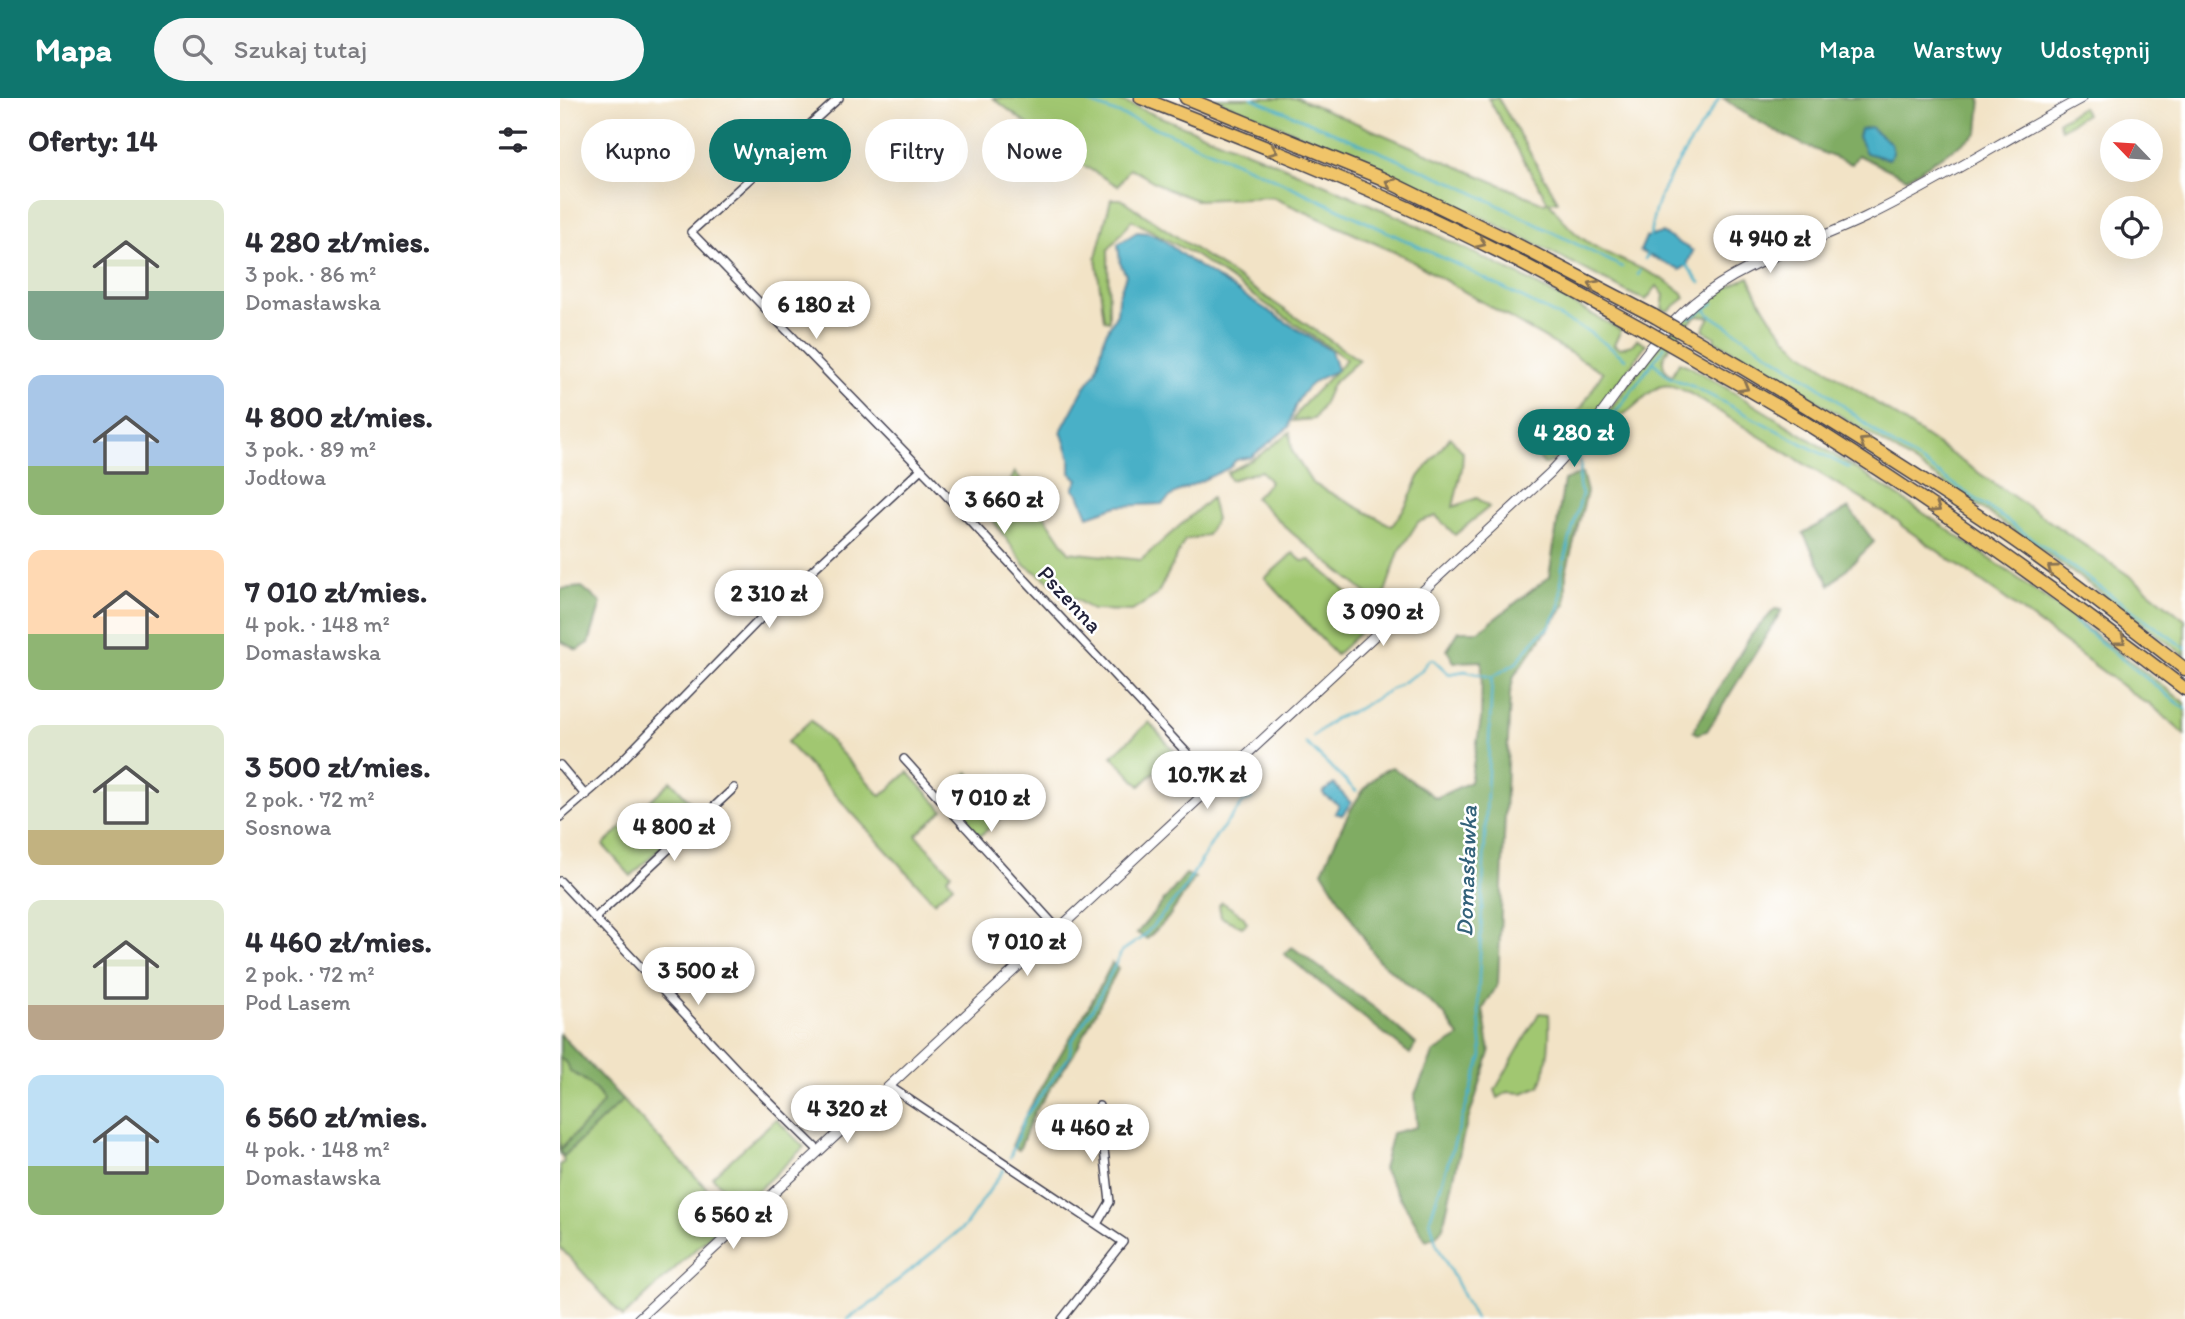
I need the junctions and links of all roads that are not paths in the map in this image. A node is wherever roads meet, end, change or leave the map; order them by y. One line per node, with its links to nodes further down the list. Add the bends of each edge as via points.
1 (839, 98): 5 (street, Pszenna, via 691,232)
2 (1141, 98): 7 (highway, one-way to 7, bridge, via 1386,199 1496,250 1643,329 1822,433 1974,533)
3 (1186, 98): 6 (highway, one-way to 3, bridge, via 1982,518 1654,316 1381,178)
4 (2082, 98): 10 (street, via 1864,218 1718,284 1678,316 1650,347 1550,473)
5 (920, 470): 10 (street, Pszenna); 12 (street, via 761,618)
6 (2185, 669)
7 (2185, 689)
8 (904, 759): 16 (street)
9 (560, 765): 12 (street)
10 (1215, 783): 16 (street)
11 (734, 788): 15 (street)
12 (586, 796): 13 (street)
13 (560, 817)
14 (560, 881): 15 (street)
15 (595, 918): 19 (street)
16 (1058, 929): 17 (street)
17 (889, 1086): 19 (street); 20 (street)
18 (1099, 1106): 20 (street, via 1111,1202)
19 (819, 1151): 21 (street)
20 (1097, 1224): 22 (street, via 1123,1242)
21 (638, 1319)
22 (1062, 1319)

